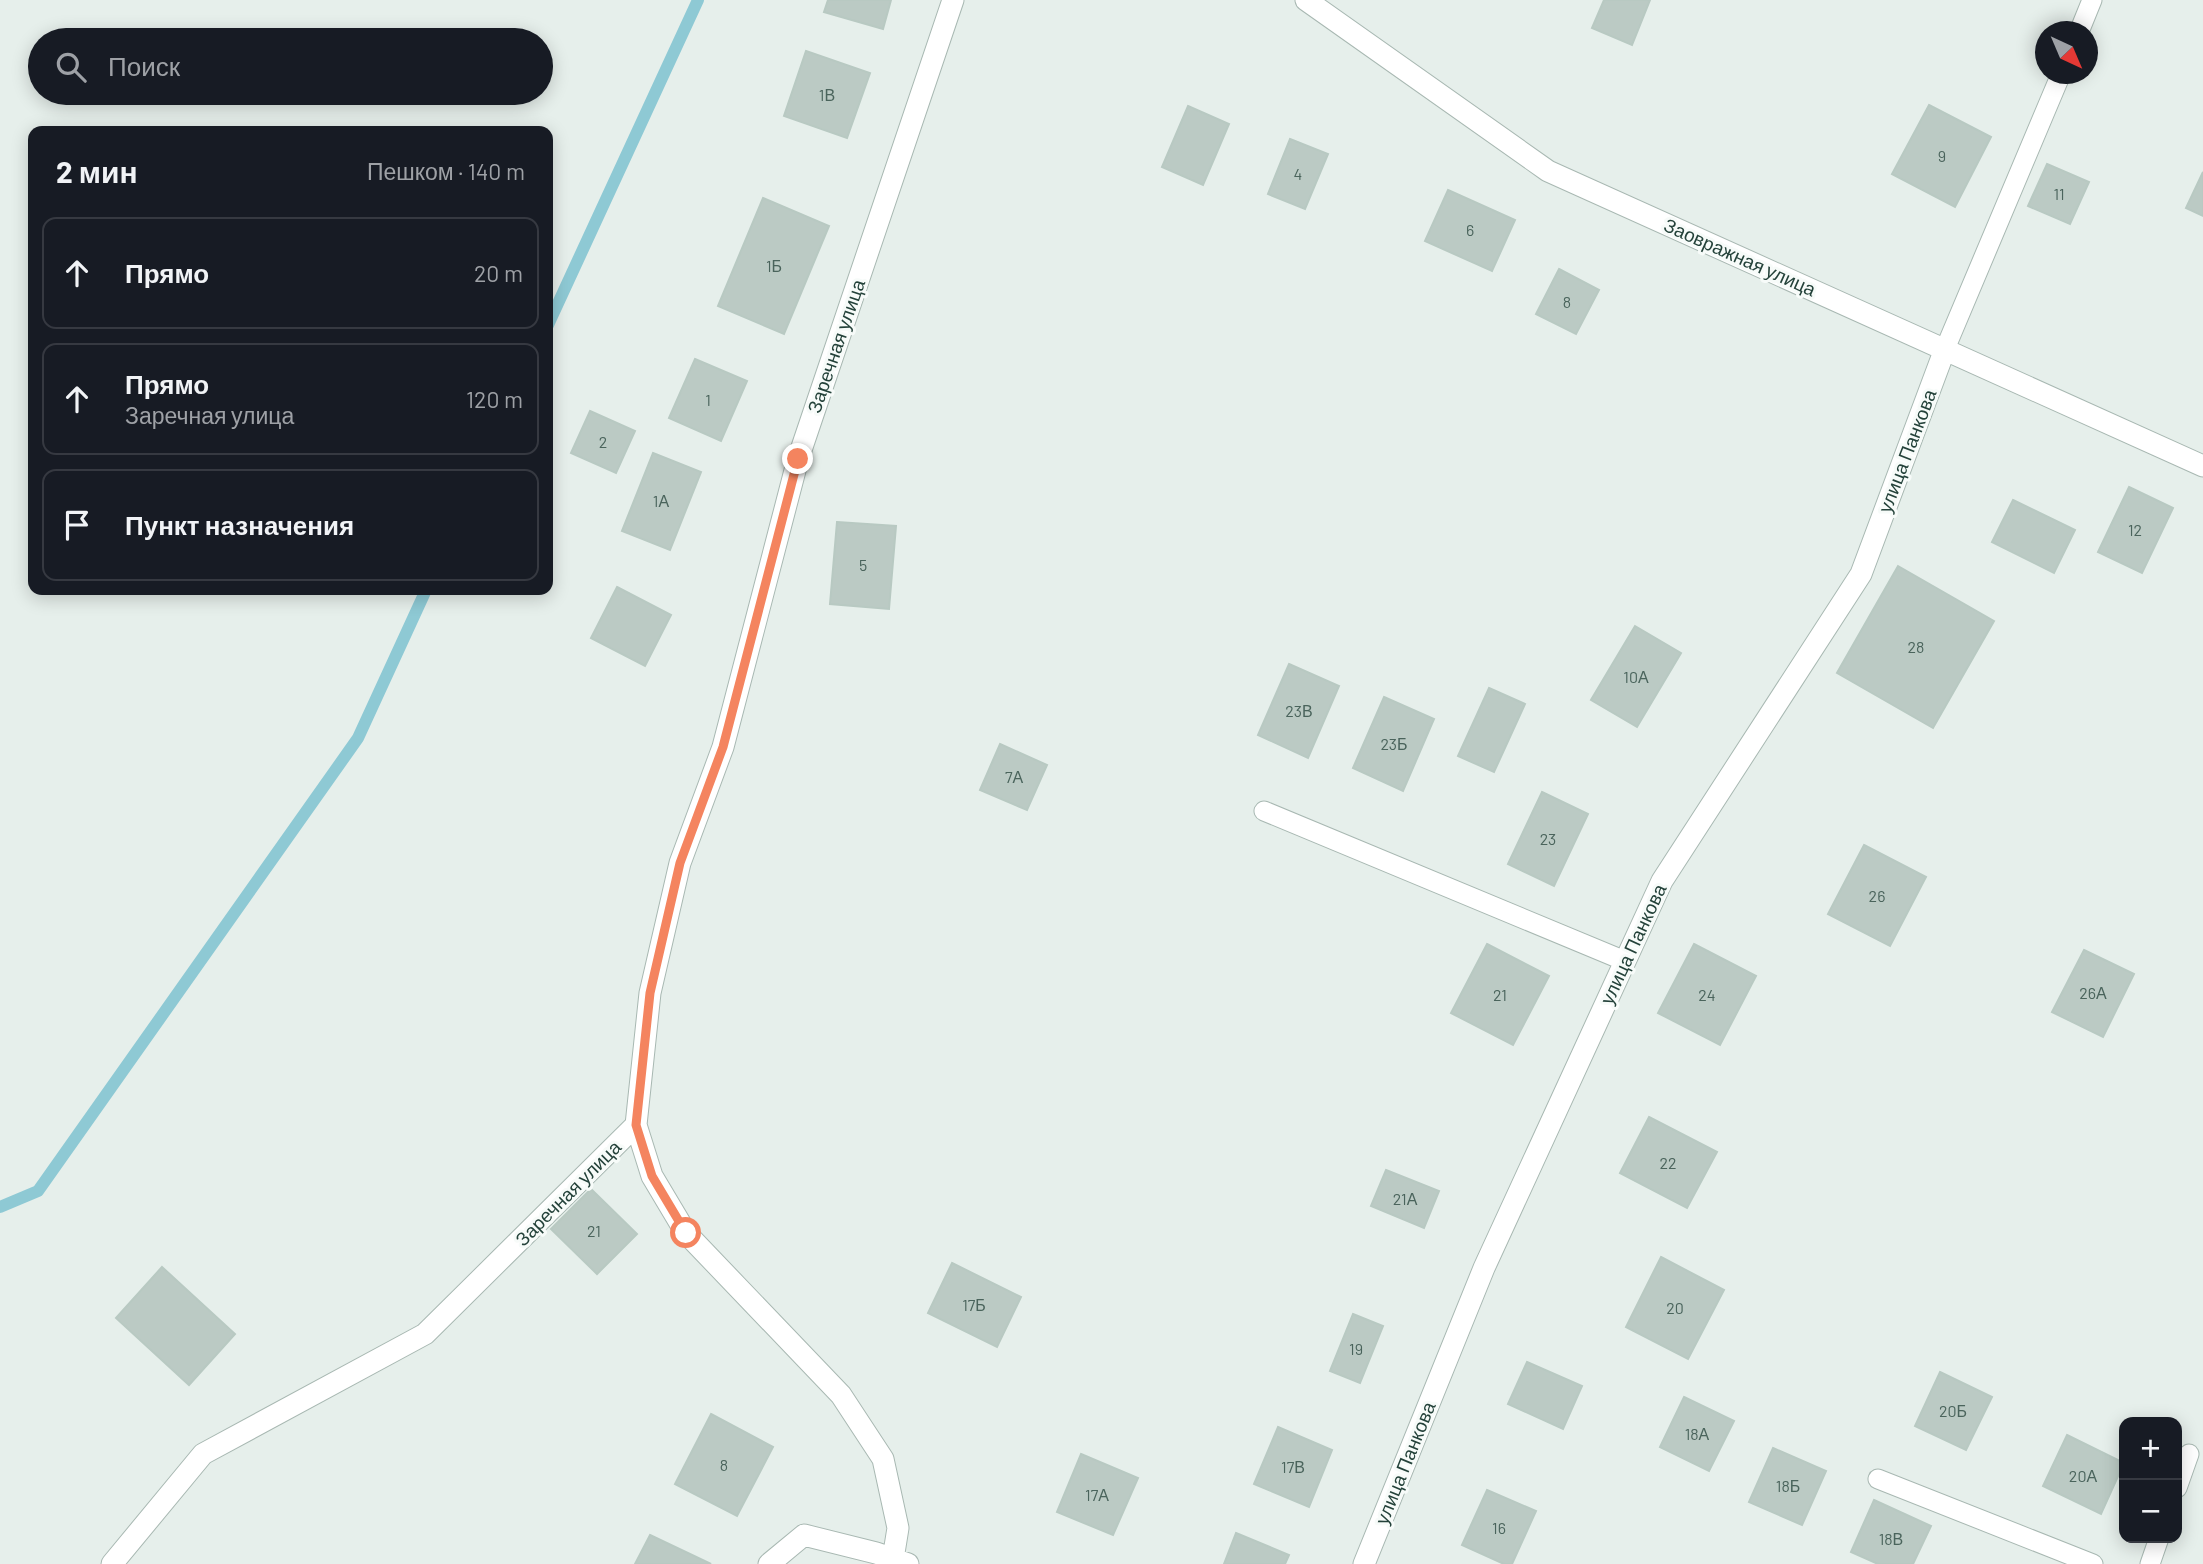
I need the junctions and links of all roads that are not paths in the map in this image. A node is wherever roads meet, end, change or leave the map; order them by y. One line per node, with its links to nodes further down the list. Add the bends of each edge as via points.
1 (953, 0): 10 (street, Заречная улица, via 798,459 723,747 680,863 650,993)
2 (1306, 0): 6 (street, Заовражная улица, via 1548,171)
3 (2092, 0): 4 (lane)
4 (2083, 21)
5 (2057, 84): 6 (lane)
6 (1945, 349): 7 (street, Заовражная улица); 9 (street, улица Панкова, via 1861,574 1662,881)
7 (2203, 466)
8 (1264, 811): 9 (lane)
9 (1625, 961): 18 (street, улица Панкова, via 1484,1268)
10 (636, 1125): 15 (street, via 652,1176 686,1233 841,1395 883,1459); 16 (street, Заречная улица, via 425,1334 203,1454)
11 (2189, 1454): 13 (lane)
12 (1878, 1479): 19 (lane)
13 (2180, 1480)
14 (2157, 1543): 20 (lane)
15 (900, 1561): 17 (street, via 804,1535)
16 (112, 1564)
17 (769, 1564)
18 (1364, 1564)
19 (2093, 1564)
20 (2150, 1564)

